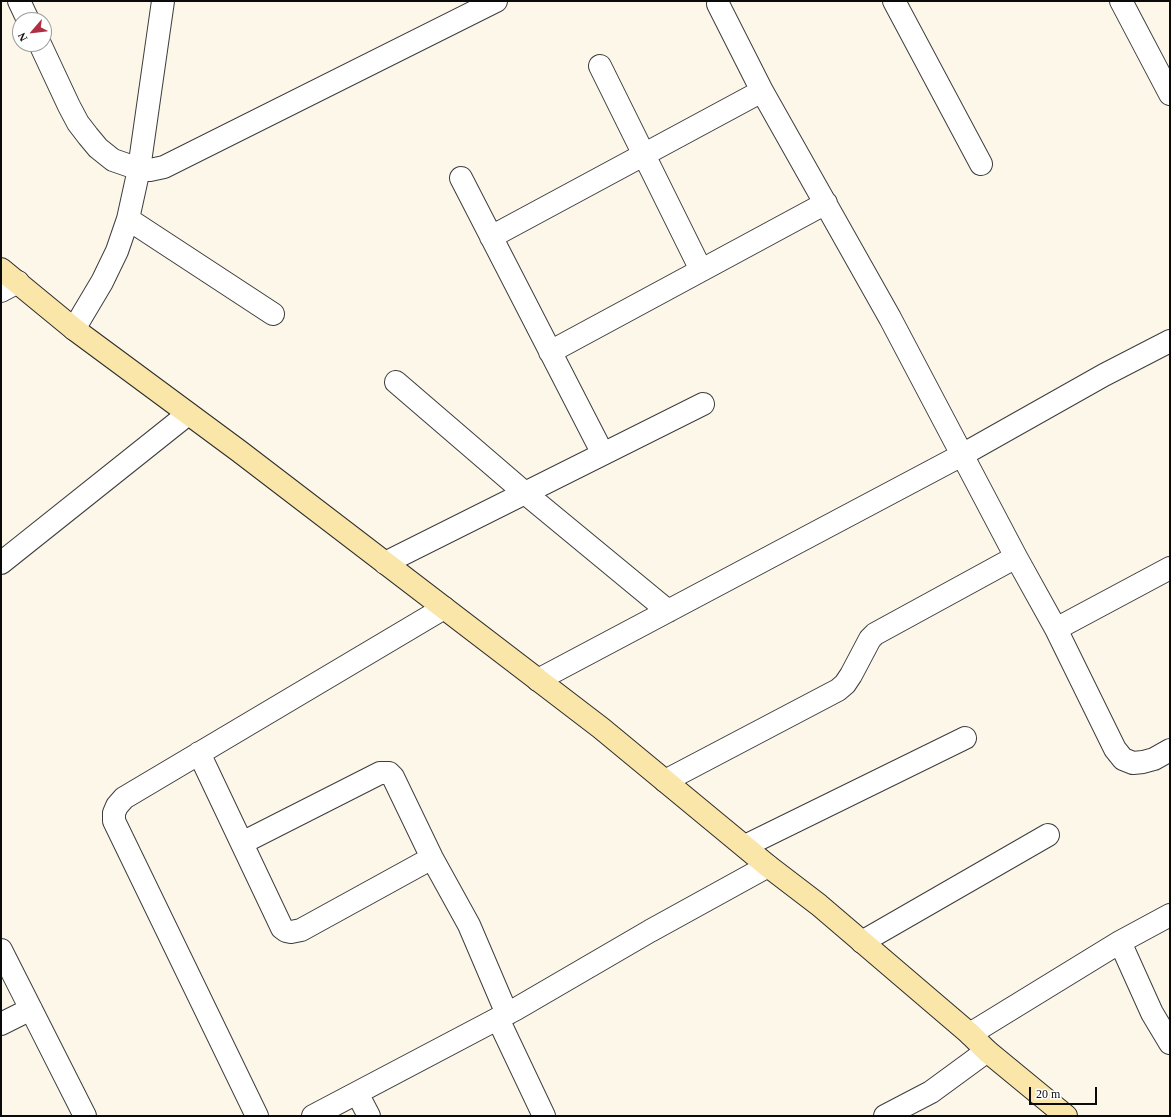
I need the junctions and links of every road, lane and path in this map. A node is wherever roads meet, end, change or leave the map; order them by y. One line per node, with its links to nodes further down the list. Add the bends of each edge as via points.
1 (19, 1): 7 (street)
2 (163, 1): 14 (street)
3 (496, 1): 14 (street, via 164,167)
4 (894, 1): 13 (street)
5 (1121, 1): 11 (street)
6 (718, 4): 10 (street)
7 (24, 12)
8 (44, 52): 14 (street, via 78,124 98,148 113,160)
9 (600, 66): 12 (street)
10 (762, 91): 12 (street); 16 (street)
11 (1170, 94)
12 (644, 154): 18 (street); 19 (street)
13 (981, 164)
14 (139, 169): 17 (street)
15 (461, 178): 18 (street)
16 (826, 203): 19 (street); 29 (street)
17 (128, 219): 21 (street); 22 (street, via 117,251 102,282)
18 (491, 237): 24 (street)
19 (701, 270): 24 (street)
20 (7, 281): 22 (main road)
21 (273, 314)
22 (74, 329): 27 (main road)
23 (1170, 340): 29 (street)
24 (550, 352): 28 (street)
25 (396, 382): 30 (street)
26 (703, 404): 28 (street)
27 (188, 414): 32 (street); 33 (main road)
28 (602, 454): 30 (street)
29 (962, 454): 31 (street); 36 (street)
30 (525, 493): 33 (street); 36 (street)
31 (1016, 557): 37 (street); 42 (street, via 875,634 851,675 838,690)
32 (1, 563)
33 (385, 563): 35 (main road)
34 (1170, 568): 37 (street)
35 (444, 608): 38 (main road); 41 (street)
36 (668, 611): 38 (street)
37 (1056, 629): 40 (street, via 1115,749 1123,759 1133,763 1143,762)
38 (538, 680): 42 (main road)
39 (965, 738): 45 (street)
40 (1170, 750)
41 (199, 753): 44 (street); 60 (street, via 124,798 117,806 114,821)
42 (665, 781): 45 (main road)
43 (1048, 834): 49 (street)
44 (242, 843): 46 (street, via 384,772 393,776); 46 (street, via 282,928 291,932 301,930)
45 (745, 846): 47 (main road)
46 (432, 858): 53 (street, via 469,925)
47 (768, 866): 49 (main road); 53 (street)
48 (1170, 916): 50 (street)
49 (862, 942): 55 (main road)
50 (1120, 942): 55 (street); 56 (street, via 1152,1012)
51 (1, 950): 52 (street)
52 (31, 1009): 54 (street); 59 (street)
53 (503, 1016): 58 (street); 63 (street)
54 (1, 1024)
55 (970, 1034): 57 (main road)
56 (1170, 1043)
57 (987, 1051): 64 (street, via 931,1092); 65 (main road)
58 (357, 1094): 61 (street); 62 (street)
59 (85, 1116)
60 (257, 1116)
61 (313, 1116)
62 (369, 1116)
63 (544, 1116)
64 (885, 1116)
65 (1066, 1116)

